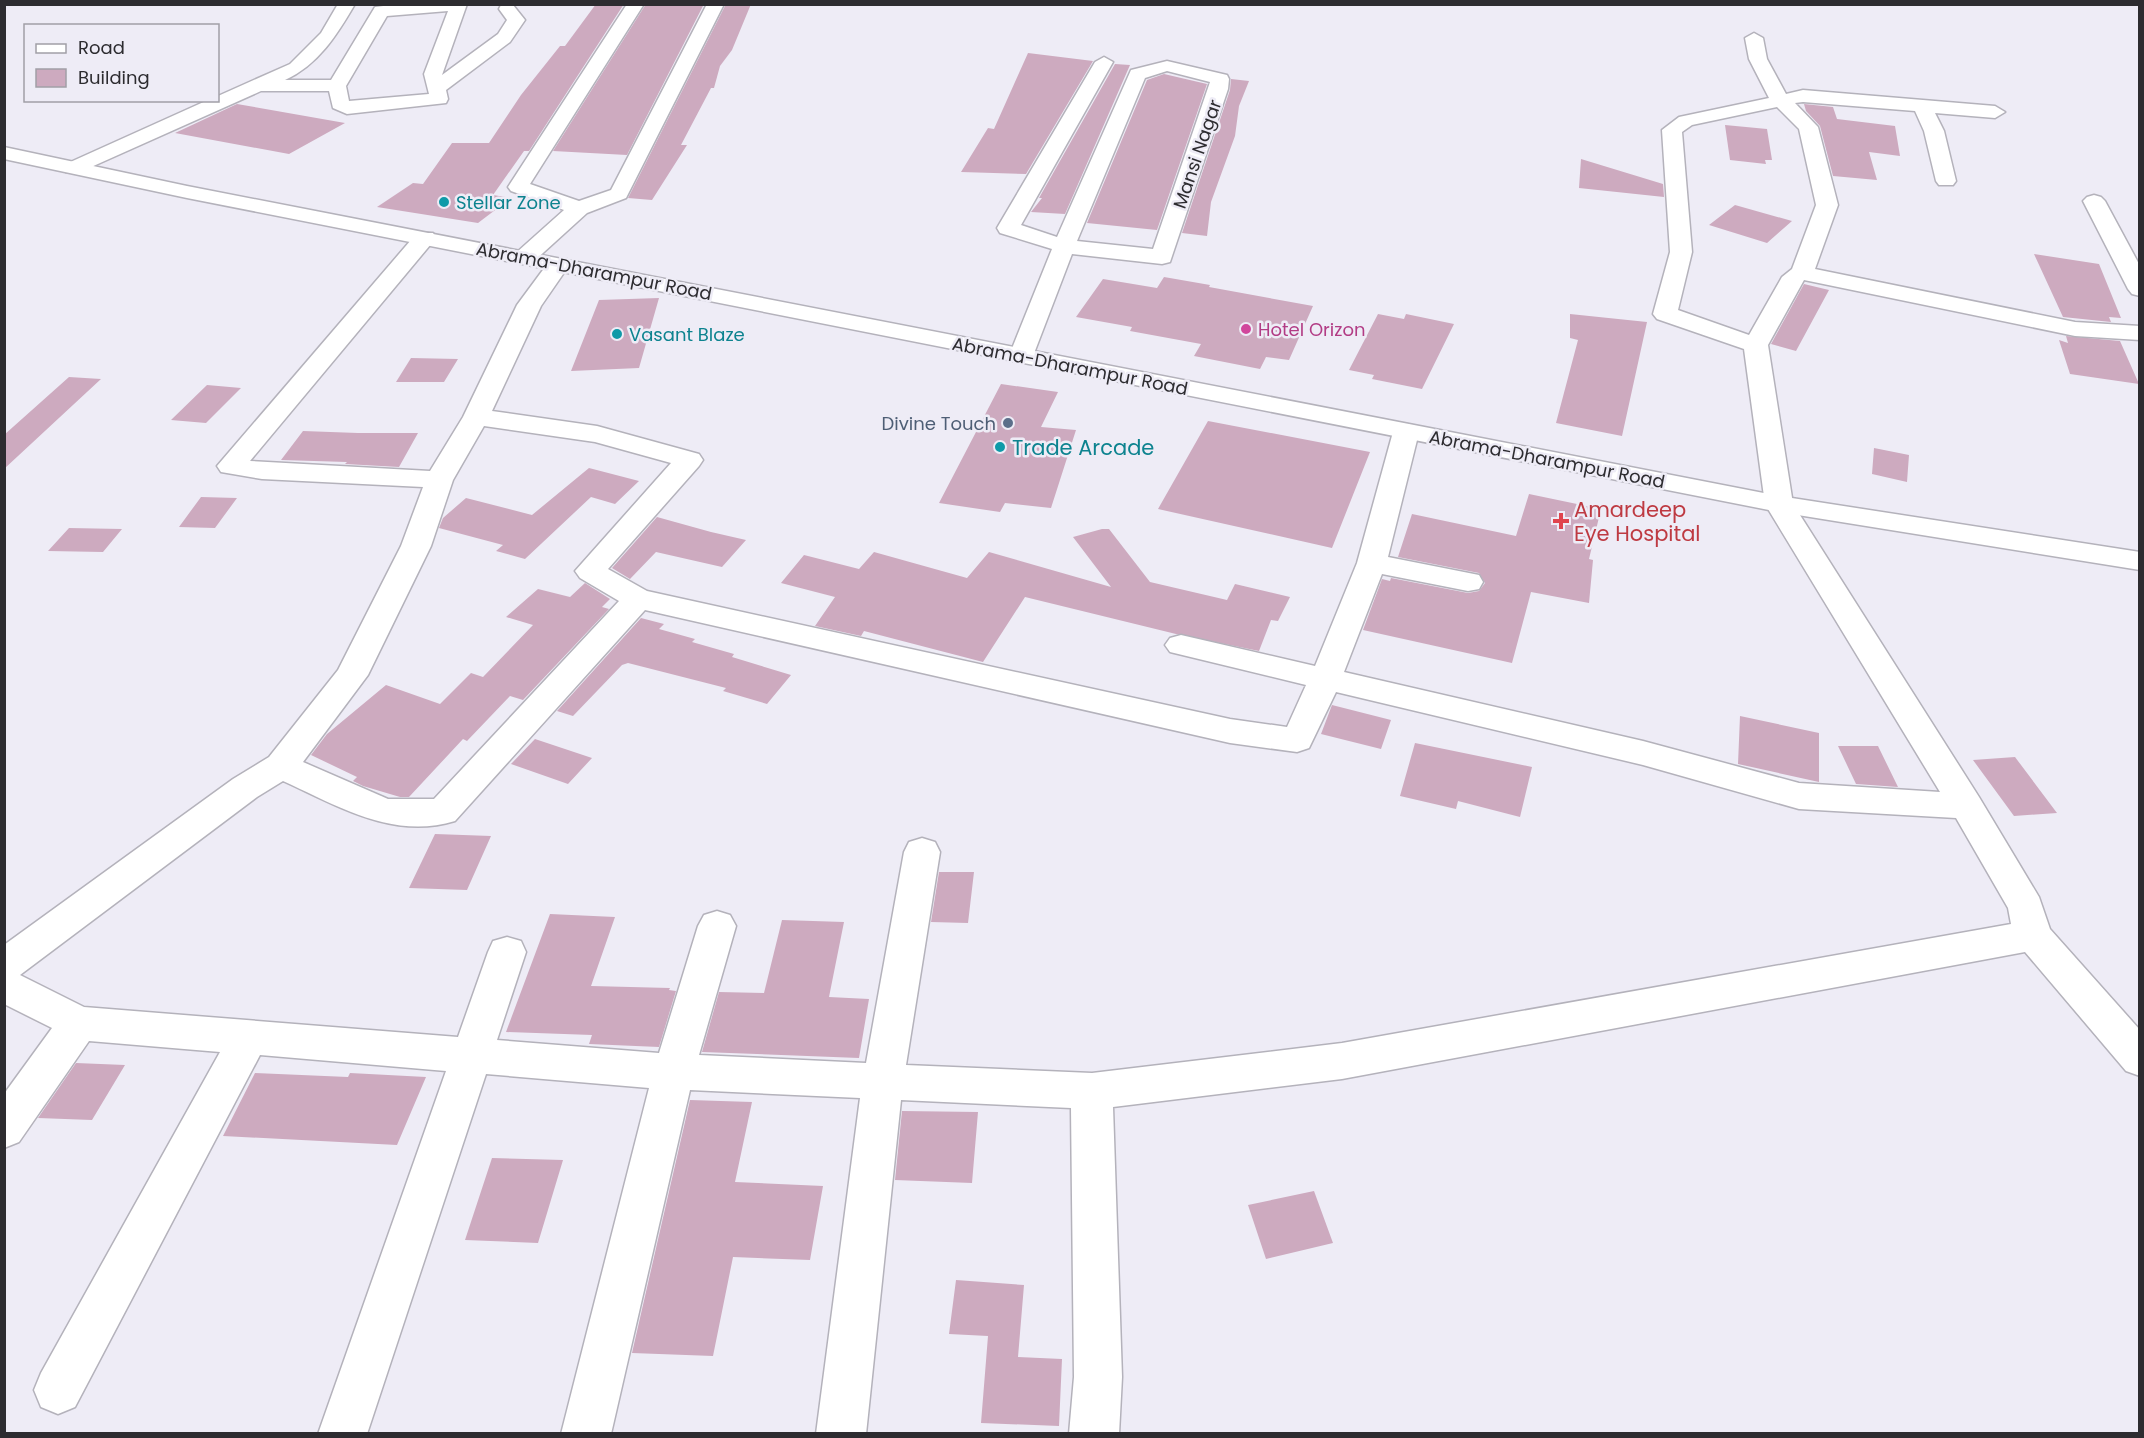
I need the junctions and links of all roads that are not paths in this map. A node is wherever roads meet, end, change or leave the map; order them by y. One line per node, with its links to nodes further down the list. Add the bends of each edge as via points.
1 (347, 4): 7 (street, via 328,36 296,68)
2 (636, 4): 17 (street, via 518,187)
3 (716, 4): 17 (street, via 619,194)
4 (507, 9): 9 (street, via 516,20 504,38)
5 (1754, 38): 10 (street, via 1758,59)
6 (1104, 62): 19 (street, Mansi Nagar, via 1008,228)
7 (258, 85): 8 (street); 14 (street)
8 (337, 86): 9 (street, via 340,105 347,108 439,99); 9 (street, via 381,11 459,5 433,74)
9 (436, 89)
10 (1780, 100): 11 (street, via 1803,96); 22 (street, via 1808,127 1827,205); 25 (street, via 1686,122 1672,130 1681,252 1665,314)
11 (1922, 106): 12 (street); 15 (street, via 1934,131)
12 (1995, 112)
13 (7, 156): 14 (street, Abrama-Dharampur Road)
14 (73, 168): 18 (street, Abrama-Dharampur Road)
15 (1946, 181)
16 (2094, 201): 23 (street)
17 (579, 208): 20 (street)
18 (425, 238): 20 (street, Abrama-Dharampur Road); 29 (street, via 231,466)
19 (1064, 246): 19 (street, Mansi Nagar, via 1162,257 1220,79 1167,66 1137,74); 26 (street, Mansi Nagar)
20 (525, 257): 21 (street, Abrama-Dharampur Road)
21 (559, 264): 26 (street, Abrama-Dharampur Road); 27 (street, via 529,305)
22 (1802, 273): 24 (street, via 2075,329); 25 (street, via 1792,277)
23 (2139, 289)
24 (2139, 333)
25 (1756, 345): 30 (street)
26 (1021, 356): 28 (street, Abrama-Dharampur Road)
27 (477, 417): 29 (street); 34 (street, via 597,434 689,460 590,571)
28 (1406, 432): 30 (street, Abrama-Dharampur Road); 32 (street)
29 (439, 480): 37 (street, via 416,546 352,675)
30 (1779, 504): 31 (street, Abrama-Dharampur Road); 38 (street)
31 (2139, 561)
32 (1372, 562): 33 (street); 36 (street)
33 (1468, 582)
34 (638, 599): 36 (street, via 1230,731 1297,740); 37 (street, via 443,812 384,812)
35 (1181, 645): 36 (street)
36 (1325, 680): 38 (street, via 1643,753 1799,796)
37 (281, 766): 43 (street, via 245,788)
38 (1967, 806): 41 (street, via 2026,907)
39 (921, 852): 50 (street)
40 (717, 926): 49 (street)
41 (2033, 935): 48 (street); 51 (street, via 1342,1060)
42 (507, 952): 47 (street)
43 (4, 966)
44 (4, 985): 45 (street)
45 (79, 1023): 46 (street); 52 (street)
46 (249, 1037): 47 (street); 53 (street)
47 (472, 1055): 49 (street); 54 (street)
48 (2139, 1059)
49 (674, 1071): 50 (street); 55 (street)
50 (883, 1080): 51 (street); 56 (street)
51 (1092, 1091): 57 (street, via 1098,1377)
52 (4, 1129)
53 (58, 1390)
54 (342, 1434)
55 (586, 1434)
56 (841, 1434)
57 (1095, 1434)

